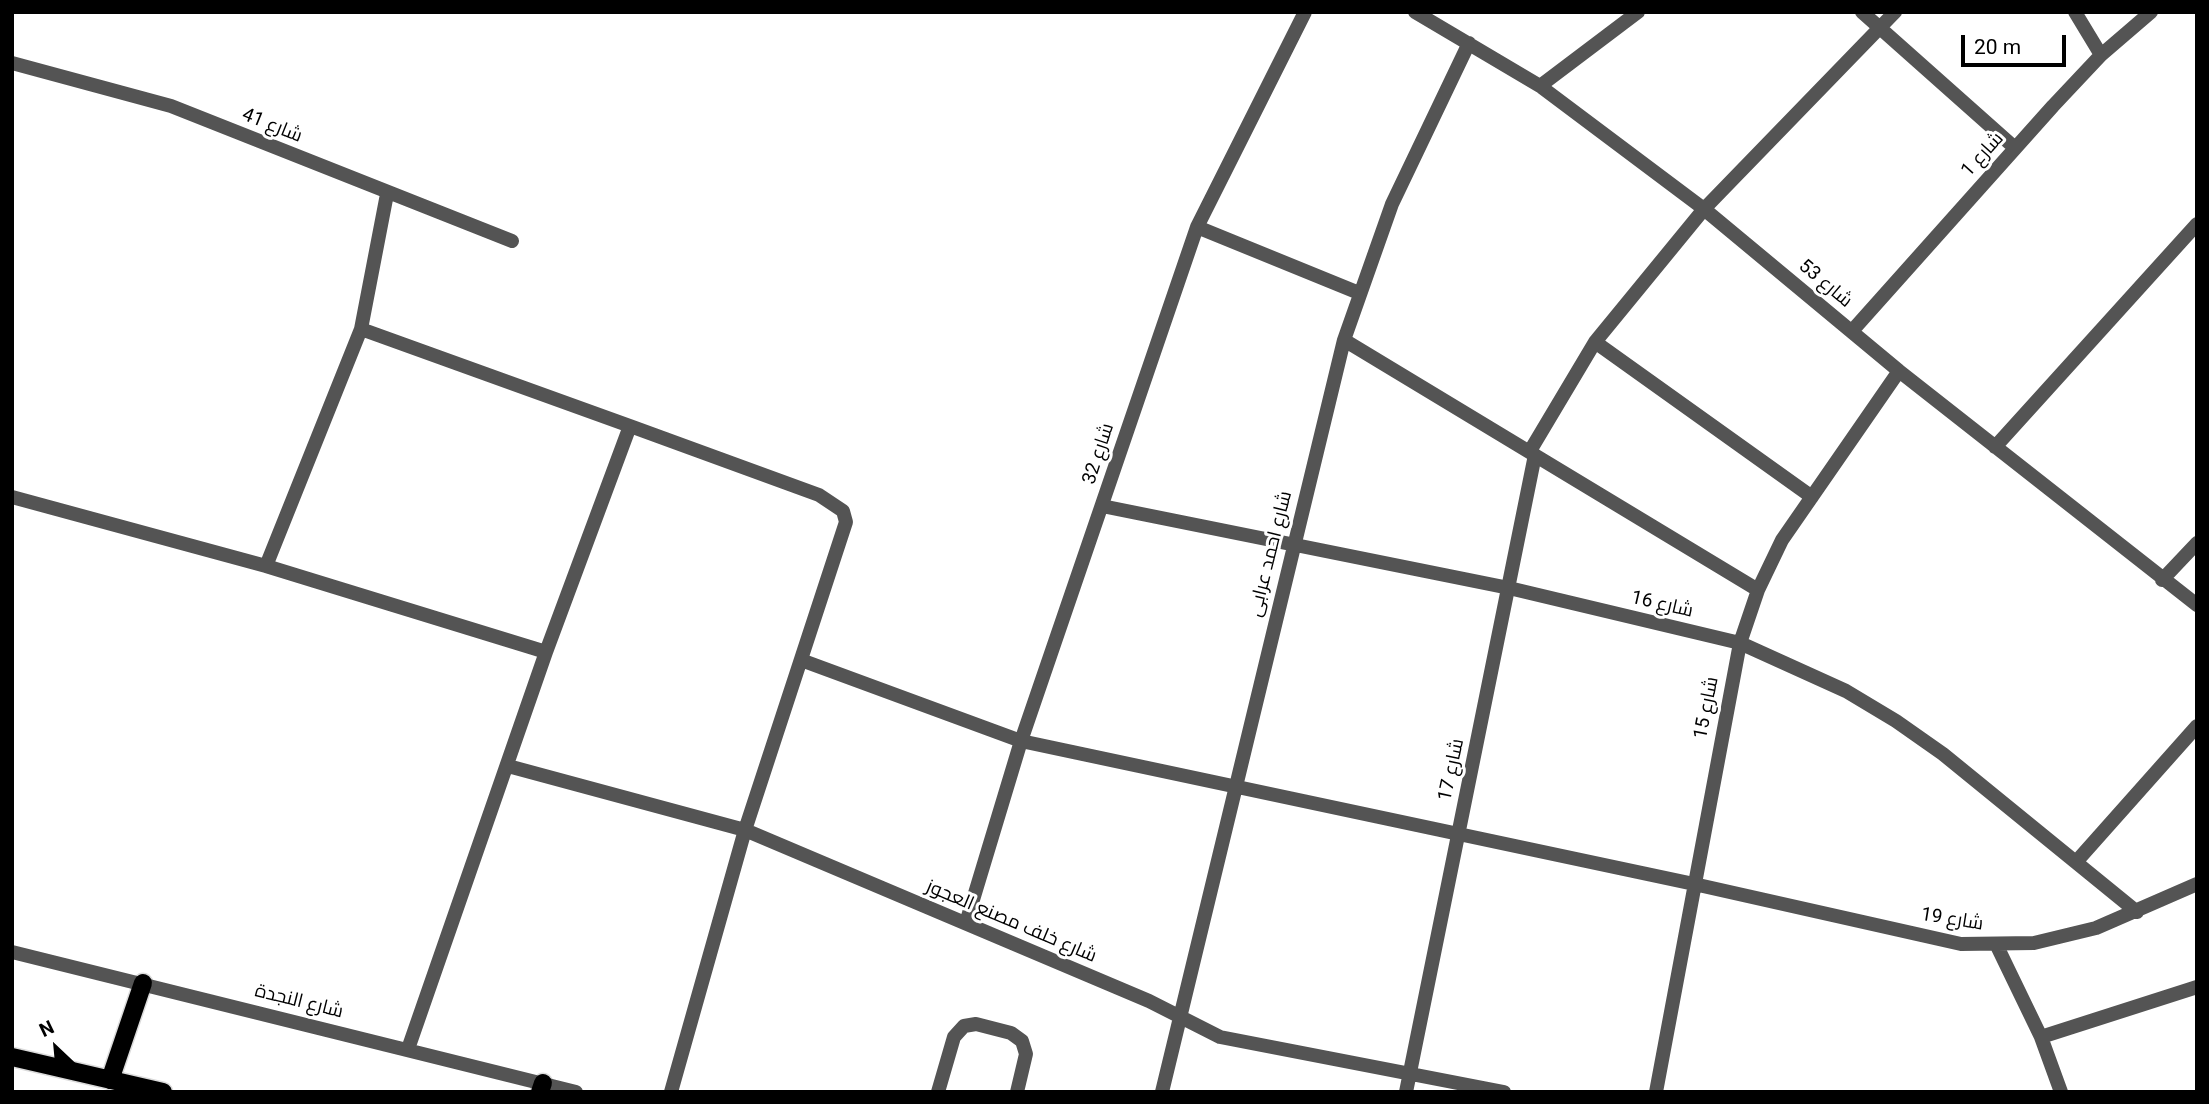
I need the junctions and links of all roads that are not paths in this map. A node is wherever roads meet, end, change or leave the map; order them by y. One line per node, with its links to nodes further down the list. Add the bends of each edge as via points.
1 (1304, 12): 17 (street, شارع 32)
2 (1415, 12): 9 (street, شارع 53)
3 (1638, 12): 12 (street)
4 (1862, 12): 8 (street)
5 (1895, 12): 8 (street, شارع 17)
6 (2075, 12): 10 (street)
7 (2151, 12): 10 (street, شارع 1)
8 (1879, 27): 13 (street); 15 (street, شارع 17)
9 (1469, 43): 12 (street, شارع 53); 19 (street, شارع احمد عرابى, via 1392,204)
10 (2101, 55): 13 (street, شارع 1)
11 (12, 62): 14 (street, شارع 41, via 171,106)
12 (1540, 86): 15 (street, شارع 53)
13 (2015, 148): 21 (street, شارع 1)
14 (387, 194): 18 (street, شارع 41); 20 (street)
15 (1704, 209): 21 (street, شارع 53); 23 (street, شارع 17)
16 (2197, 223): 26 (street)
17 (1197, 227): 19 (street); 30 (street, شارع 32)
18 (512, 242)
19 (1359, 293): 22 (street, شارع احمد عرابى)
20 (361, 329): 25 (street); 33 (street)
21 (1852, 331): 24 (street, شارع 53)
22 (1344, 340): 27 (street); 32 (street, شارع احمد عرابى)
23 (1595, 342): 27 (street, شارع 17); 29 (street)
24 (1899, 371): 26 (street, شارع 53); 29 (street, شارع 15)
25 (630, 426): 39 (street); 40 (street, via 819,495 843,511 846,522)
26 (1995, 447): 34 (street, شارع 53)
27 (1532, 453): 35 (street, شارع 17); 36 (street)
28 (12, 497): 33 (street)
29 (1812, 497): 36 (street, شارع 15)
30 (1102, 506): 32 (street, شارع 16); 42 (street, شارع 32)
31 (2197, 543): 34 (street)
32 (1294, 544): 35 (street, شارع 16); 44 (street, شارع احمد عرابى)
33 (267, 566): 39 (street)
34 (2162, 580): 37 (street, شارع 53)
35 (1508, 588): 38 (street, شارع 16); 46 (street, شارع 17)
36 (1758, 590): 38 (street, شارع 15)
37 (2197, 605)
38 (1740, 643): 47 (street, شارع 16, via 1846,691 1896,721); 48 (street, شارع 15)
39 (546, 652): 43 (street)
40 (801, 660): 42 (street, شارع 19); 45 (street)
41 (2197, 726): 47 (street)
42 (1021, 741): 44 (street, شارع 19); 51 (street, شارع 32)
43 (508, 766): 45 (street, شارع خلف مصنع العجوز); 58 (street)
44 (1235, 787): 46 (street, شارع 19); 56 (street, شارع احمد عرابى)
45 (745, 830): 51 (street, شارع خلف مصنع العجوز); 65 (street)
46 (1458, 835): 48 (street, شارع 19); 60 (street, شارع 17)
47 (2076, 862): 50 (street, شارع 16)
48 (1694, 884): 52 (street, شارع 19, via 1961,944); 71 (street, شارع 15)
49 (2197, 884): 50 (street, شارع 19)
50 (2137, 912): 52 (street, شارع 19, via 2034,943)
51 (966, 923): 56 (street, شارع خلف مصنع العجوز)
52 (1997, 946): 57 (street)
53 (12, 952): 54 (street, شارع النجدة)
54 (144, 983): 58 (street, شارع النجدة); 61 (main road)
55 (2197, 987): 57 (street)
56 (1180, 1018): 60 (street, شارع خلف مصنع العجوز, via 1220,1037); 68 (street, شارع احمد عرابى)
57 (2041, 1037): 72 (street)
58 (408, 1049): 62 (street, شارع النجدة)
59 (12, 1057): 61 (main road)
60 (1410, 1073): 69 (street, شارع 17); 70 (street, شارع خلف مصنع العجوز)
61 (110, 1080): 63 (main road)
62 (541, 1088): 64 (street, شارع النجدة)
63 (163, 1092)
64 (576, 1092)
65 (671, 1092)
66 (938, 1092): 67 (street, via 954,1037 964,1026 976,1024 1011,1033 1022,1041 1026,1054)
67 (1017, 1092)
68 (1162, 1092)
69 (1406, 1092)
70 (1504, 1092)
71 (1656, 1092)
72 (2061, 1092)

